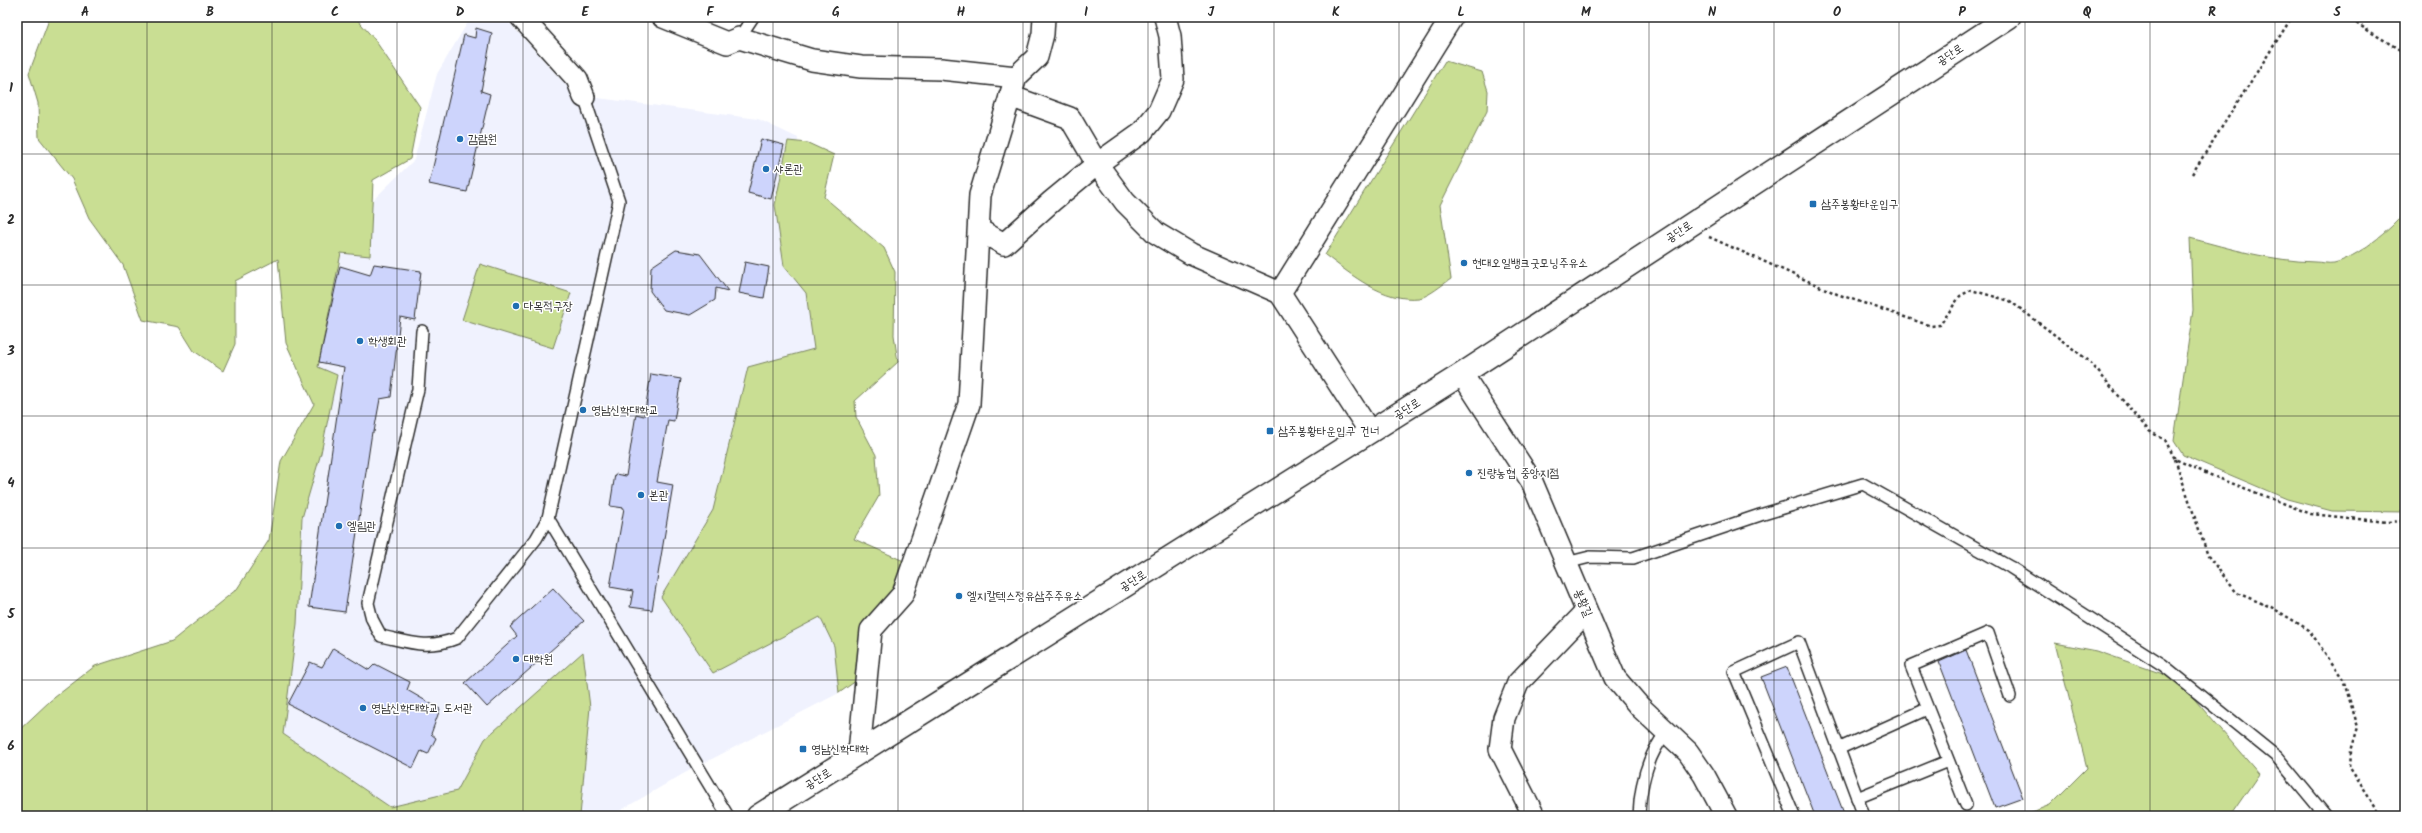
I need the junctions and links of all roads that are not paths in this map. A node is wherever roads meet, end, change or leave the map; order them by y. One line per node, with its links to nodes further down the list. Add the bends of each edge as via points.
1 (521, 17): 10 (street, via 577,79)
2 (663, 17): 8 (street, via 727,43)
3 (753, 17): 8 (lane)
4 (1044, 17): 9 (street, via 1044,34 1037,57)
5 (1165, 17): 11 (street, via 1170,36 1173,79 1159,111 1142,132)
6 (1452, 17): 13 (street)
7 (2009, 17): 15 (street, 공단로)
8 (739, 38): 9 (street, via 812,60 861,67 941,69)
9 (1013, 86): 11 (street, via 1070,118); 12 (street, via 980,195)
10 (584, 97): 17 (lane, via 619,201)
11 (1097, 164): 12 (street, via 1004,244); 13 (street, via 1125,202 1156,232 1191,254)
12 (979, 230): 24 (street, via 969,404 902,594 871,630)
13 (1280, 293): 16 (street)
14 (422, 332): 17 (lane, via 418,389 368,602 380,636 422,645 442,644 457,638 536,539)
15 (1462, 374): 16 (street, 공단로); 18 (street, 봉황길, via 1532,482)
16 (1370, 432): 24 (street, 공단로)
17 (548, 518): 28 (lane)
18 (1566, 563): 19 (street, 봉황길); 35 (lane, via 1590,557 1633,558 1760,515 1863,484 2010,567 2163,664 2277,757)
19 (1586, 612): 22 (street, 봉황길, via 1615,678); 30 (street, via 1518,683 1504,718 1500,749)
20 (2010, 696): 21 (lane, via 1988,633 1911,666)
21 (1927, 709): 23 (lane); 25 (lane)
22 (1666, 733): 31 (lane, via 1655,746 1639,793); 32 (street, 봉황길, via 1688,752 1704,775)
23 (1838, 748): 26 (lane); 33 (lane, via 1798,642 1734,672)
24 (859, 752): 29 (street, 공단로)
25 (1948, 761): 26 (lane); 27 (lane)
26 (1857, 798): 34 (lane)
27 (1966, 805)
28 (728, 816)
29 (758, 816)
30 (1534, 816)
31 (1638, 816)
32 (1726, 816)
33 (1794, 816)
34 (1864, 816)
35 (2326, 816)

